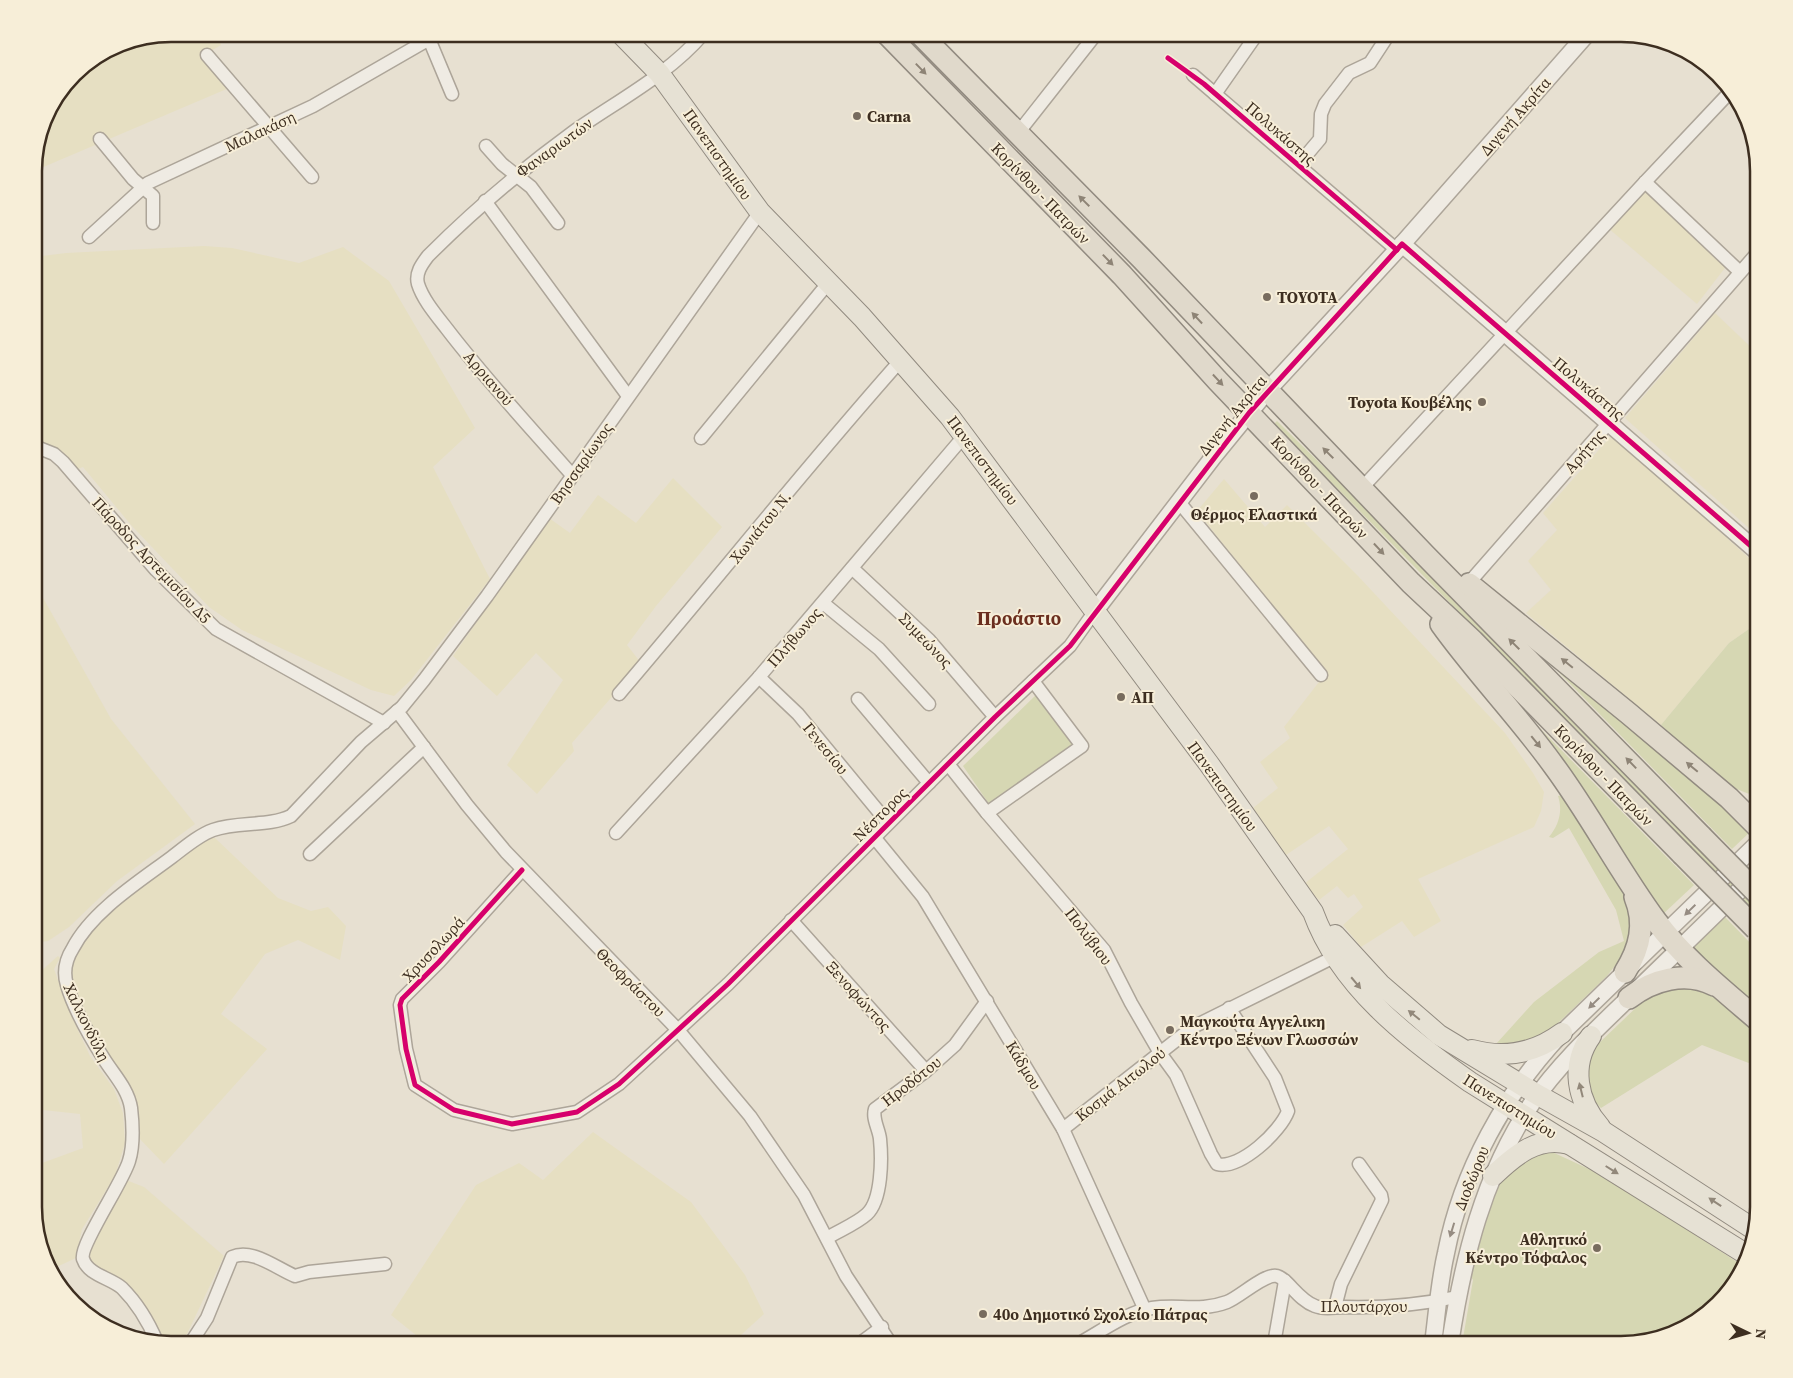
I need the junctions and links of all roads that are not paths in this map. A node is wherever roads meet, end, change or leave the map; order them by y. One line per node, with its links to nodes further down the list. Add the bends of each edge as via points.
1 (895, 42): 40 (highway, Κορίνθου - Πατρών, one-way to 40)
2 (928, 42): 18 (highway, Κορίνθου - Πατρών)
3 (1089, 42): 18 (street)
4 (1251, 42): 15 (street)
5 (1384, 42): 21 (street, via 1370,63 1349,72 1330,96 1322,112 1320,138)
6 (1581, 42): 31 (street, Διγενή Ακρίτα)
7 (422, 43): 17 (street, Μαλακάση, via 340,92)
8 (435, 43): 14 (street)
9 (629, 43): 12 (main road, Πανεπιστημίου)
10 (695, 43): 12 (street, Φαναριωτών)
11 (208, 55): 17 (street)
12 (660, 74): 22 (street, Φαναριωτών); 27 (main road, Πανεπιστημίου)
13 (1193, 75): 15 (street, Πολυκάστης)
14 (452, 94)
15 (1215, 94): 21 (street, Πολυκάστης)
16 (1726, 96): 24 (street)
17 (270, 126): 23 (street); 25 (street, Μαλακάση)
18 (1018, 133): 38 (highway, Κορίνθου - Πατρών, one-way to 18)
19 (100, 139): 25 (street)
20 (486, 146): 22 (street)
21 (1298, 165): 31 (street, Πολυκάστης)
22 (516, 174): 26 (street, Φαναριωτών); 29 (street, via 531,187)
23 (312, 177)
24 (1645, 182): 33 (street); 36 (street)
25 (142, 187): 28 (street, via 153,196); 30 (street, Μαλακάση)
26 (485, 200): 34 (street, Φαναριωτών, via 428,256); 39 (street)
27 (760, 212): 35 (main road, Πανεπιστημίου); 39 (street, Βησσαρίωνος)
28 (153, 223)
29 (558, 223)
30 (89, 236)
31 (1399, 247): 36 (street, Πολυκάστης); 38 (street, Διγενή Ακρίτα)
32 (1750, 260): 33 (street, Αρήτης)
33 (1740, 272): 41 (street, Αρήτης)
34 (418, 274): 45 (street, Αρριανού, via 418,285 449,332)
35 (829, 282): 37 (main road, Πανεπιστημίου); 43 (street)
36 (1505, 334): 41 (street, Πολυκάστης); 46 (street)
37 (901, 360): 42 (main road, Πανεπιστημίου); 58 (street, Χωνιάτου Ν., via 838,430 722,574)
38 (1267, 391): 40 (street, Διγενή Ακρίτα); 46 (highway, Κορίνθου - Πατρών, one-way to 38)
39 (628, 396): 45 (street, Βησσαρίωνος)
40 (1249, 412): 47 (street, Διγενή Ακρίτα); 51 (highway, Κορίνθου - Πατρών, one-way to 51)
41 (1610, 422): 48 (street, Πολυκάστης); 52 (street, Αρήτης)
42 (965, 436): 50 (street, Πλήθωνος); 54 (main road, Πανεπιστημίου)
43 (701, 438)
44 (43, 450): 63 (street, Πάροδος Αρτεμισίου Δ5, via 63,462 156,570 216,629)
45 (572, 475): 61 (street, Βησσαρίωνος, via 487,596)
46 (1362, 488): 49 (highway, Κορίνθου - Πατρών)
47 (1179, 502): 54 (street, Διγενή Ακρίτα); 55 (street)
48 (1750, 545)
49 (1425, 555): 52 (highway); 79 (highway, Κορίνθου - Πατρών, one-way to 49, bridge)
50 (852, 568): 53 (street, Πλήθωνος); 62 (street, Συμεώνος, via 929,640)
51 (1411, 583): 78 (highway, one-way to 78, via 1462,654 1553,764); 82 (highway, Κορίνθου - Πατρών, bridge, via 1473,641)
52 (1468, 584): 67 (highway, one-way to 52)
53 (823, 603): 56 (street, Πλήθωνος); 60 (street, via 879,649)
54 (1095, 611): 57 (street, Νέστορος, via 1070,646); 80 (main road, Πανεπιστημίου)
55 (1321, 674)
56 (759, 677): 71 (street, Γενεσίου, via 798,714); 72 (street, Πλήθωνος)
57 (1033, 681): 62 (street, Νέστορος); 69 (street, via 1082,746)
58 (619, 694)
59 (858, 699): 66 (street)
60 (929, 704)
61 (397, 711): 63 (street, Χαλκονδύλη); 64 (street, Θεοφράστου)
62 (995, 717): 65 (street, Νέστορος)
63 (384, 723): 116 (street, Χαλκονδύλη, via 352,750 291,816 210,831 141,880 87,929 73,947 66,978 71,995 98,1050 126,1091 132,1120 129,1162 86,1242 82,1256 92,1270 121,1287)
64 (424, 747): 75 (street); 76 (street, Θεοφράστου, via 467,805)
65 (948, 764): 66 (street, Νέστορος); 69 (street, Πολύβιου)
66 (929, 783): 71 (street, Νέστορος)
67 (1729, 798): 68 (highway); 70 (highway)
68 (1750, 804)
69 (987, 813): 95 (street, Πολύβιου, via 1104,950)
70 (1750, 819)
71 (888, 823): 73 (street, Νέστορος)
72 (616, 833)
73 (874, 836): 81 (street, Νέστορος); 88 (street, Κάδμου, via 923,897)
74 (1750, 852): 83 (street, one-way to 83)
75 (310, 854)
76 (522, 870): 91 (street, Θεοφράστου); 91 (street, Χρυσολωρά, via 402,1000 403,1029 415,1085 454,1110 512,1124 577,1112 619,1084)
77 (1750, 878): 83 (street)
78 (1630, 885): 83 (highway); 85 (highway, via 1639,909 1641,932 1637,950)
79 (1750, 885)
80 (1313, 912): 84 (main road, Πανεπιστημίου, via 1320,931); 94 (main road, Πανεπιστημίου, one-way to 80, via 1393,997)
81 (791, 920): 91 (street, Νέστορος); 96 (street, Ξενοφώντος)
82 (1750, 924)
83 (1673, 941): 85 (street, Διοδώρου); 86 (highway); 87 (street)
84 (1336, 956): 89 (street, Κοσμά Αιτωλού); 99 (main road, Πανεπιστημίου, one-way to 99, via 1366,995 1398,1028 1434,1058)
85 (1625, 972): 92 (street, Διοδώρου, one-way to 92)
86 (1723, 990): 87 (highway, via 1705,981 1673,979 1647,986); 90 (highway)
87 (1629, 998): 93 (street)
88 (987, 1001): 96 (street, Ηροδότου, via 956,1045); 101 (street, Κάδμου)
89 (1229, 1008): 95 (street, Κοσμά Αιτωλού, via 1193,1027); 95 (street, Πολύβιου, via 1275,1078 1288,1111 1281,1125 1238,1162 1224,1166 1217,1164 1176,1075)
90 (1750, 1013)
91 (678, 1030): 107 (street, Θεοφράστου, via 766,1139 804,1195)
92 (1562, 1033): 94 (main road, via 1534,1049 1509,1054 1487,1053); 97 (street, Διοδώρου)
93 (1590, 1036): 98 (street); 102 (main road, one-way to 93, via 1584,1104 1579,1081 1580,1058)
94 (1453, 1044): 97 (main road, Πανεπιστημίου)
95 (1160, 1053): 101 (street, Κοσμά Αιτωλού)
96 (926, 1071): 107 (street, Ηροδότου, via 875,1109 873,1116 880,1136 881,1160 874,1204 866,1215)
97 (1519, 1084): 98 (main road, Πανεπιστημίου); 99 (street, Διοδώρου)
98 (1538, 1095): 100 (street); 102 (main road, Πανεπιστημίου)
99 (1505, 1105): 100 (main road, Πανεπιστημίου); 112 (street, Διοδώρου, one-way to 112, via 1479,1156 1459,1208 1446,1252)
100 (1524, 1116): 103 (main road, Πανεπιστημίου); 105 (street)
101 (1063, 1129): 114 (street, Κάδμου)
102 (1604, 1132): 106 (main road, Πανεπιστημίου, one-way to 102)
103 (1571, 1144): 105 (main road, via 1534,1145 1516,1155); 108 (main road, Πανεπιστημίου, one-way to 108)
104 (1359, 1164): 113 (street, via 1382,1200 1341,1284)
105 (1493, 1176): 111 (street, via 1473,1228)
106 (1749, 1226)
107 (827, 1238): 115 (street, Θεοφράστου, via 846,1276)
108 (1742, 1252)
109 (384, 1264): 117 (street, via 295,1276 249,1254 240,1254 232,1258 207,1318)
110 (1285, 1281): 113 (street, Πλουτάρχου, via 1307,1303 1320,1308); 114 (street, via 1276,1276 1269,1277 1234,1298 1212,1306); 121 (street)
111 (1457, 1296): 112 (street, Πλουτάρχου); 123 (street)
112 (1438, 1301): 113 (street, Πλουτάρχου, via 1398,1307); 122 (street, Διοδώρου)
113 (1335, 1307)
114 (1145, 1310): 120 (street)
115 (882, 1327): 118 (street); 119 (street, Θεοφράστου)
116 (153, 1334)
117 (195, 1336)
118 (870, 1336)
119 (887, 1336)
120 (1094, 1336)
121 (1275, 1336)
122 (1435, 1336)
123 (1451, 1336)

